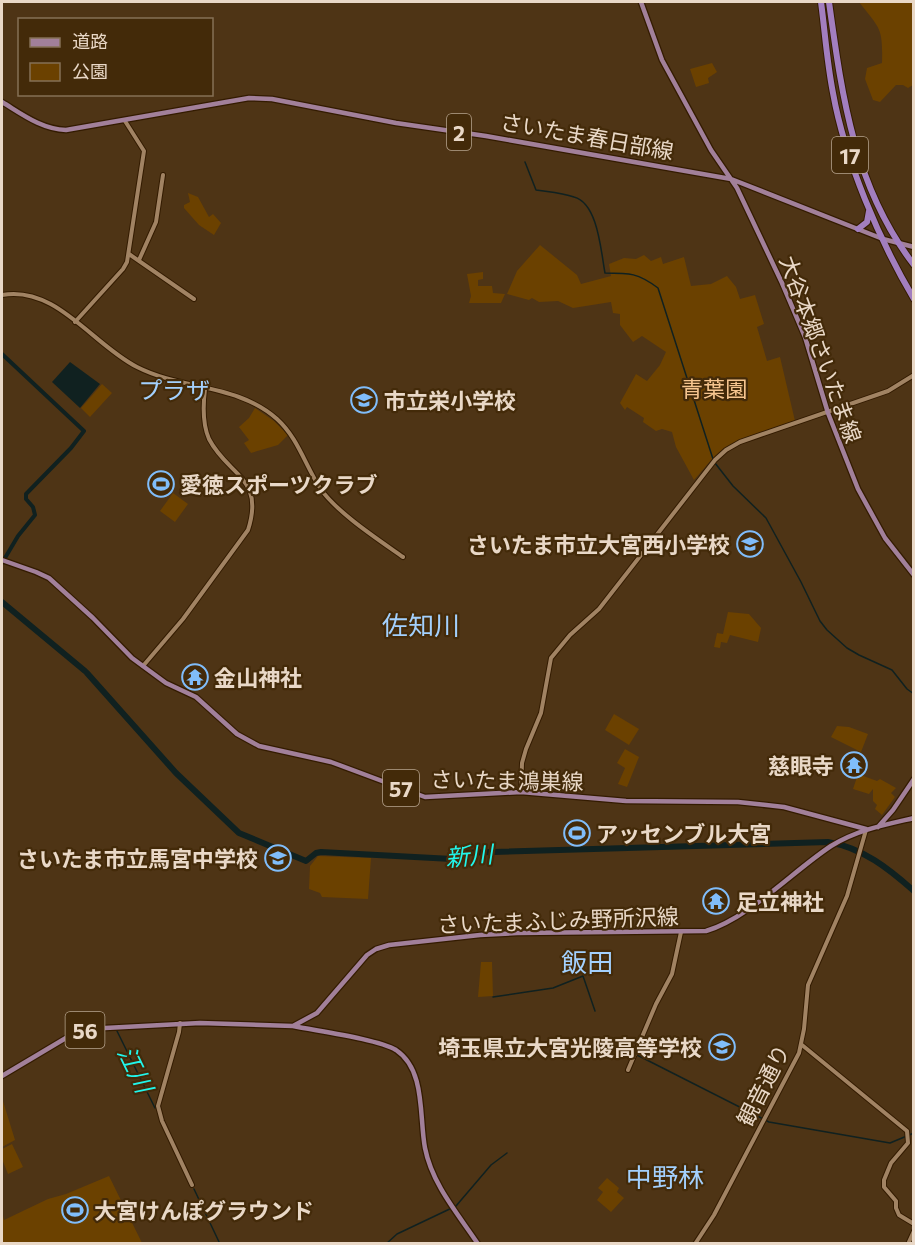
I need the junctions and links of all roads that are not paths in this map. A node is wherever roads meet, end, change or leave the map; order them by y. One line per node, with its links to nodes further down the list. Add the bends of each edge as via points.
1 (641, 2): 7 (main road, 大谷本郷さいたま線, via 662,60)
2 (821, 2): 8 (highway, 17, via 842,133)
3 (829, 2): 11 (highway, 17, via 850,131 883,220)
4 (2, 102): 5 (main road, さいたま春日部線 / 2, via 35,122 58,129)
5 (125, 121): 7 (main road, さいたま春日部線 / 2, via 256,97); 13 (street, via 144,151)
6 (163, 175): 14 (street, via 156,222)
7 (731, 179): 9 (main road, さいたま春日部線 / 2); 22 (main road, 大谷本郷さいたま線, via 793,309)
8 (867, 203): 9 (highway, via 868,220); 10 (highway, 17)
9 (858, 229): 10 (main road, さいたま春日部線 / 2)
10 (883, 239): 11 (main road, さいたま春日部線 / 2); 18 (highway, 17)
11 (896, 242): 12 (main road, さいたま春日部線 / 2); 15 (highway, 17)
12 (914, 247)
13 (129, 254): 14 (street); 19 (street, via 123,270)
14 (139, 260): 17 (street)
15 (914, 265)
16 (2, 295): 19 (street, via 31,294)
17 (194, 299)
18 (914, 299)
19 (75, 322): 21 (street, via 136,367 163,379)
20 (914, 375): 22 (street, via 888,391)
21 (205, 388): 23 (street, via 238,396 277,419 301,450 329,500); 26 (street, via 203,416 208,435 249,488 251,520 204,592)
22 (828, 413): 25 (main road, 大谷本郷さいたま線, via 865,502 885,538); 28 (street, via 746,440 720,455 599,609 555,652 541,713 522,763)
23 (403, 557)
24 (2, 560): 26 (main road, さいたま鴻巣線 / 57, via 52,581)
25 (914, 575)
26 (143, 666): 28 (main road, さいたま鴻巣線 / 57, via 171,686 196,697 237,734 259,746 331,762 425,797)
27 (914, 779): 30 (main road)
28 (521, 792): 31 (main road, さいたま鴻巣線 / 57, via 626,801 761,804)
29 (914, 818): 30 (main road, さいたまふじみ野所沢線)
30 (878, 827): 31 (main road, さいたまふじみ野所沢線)
31 (866, 829): 32 (main road, さいたまふじみ野所沢線, via 830,848 728,921 706,931); 35 (street, 観音通り, via 843,907 808,985)
32 (681, 932): 34 (main road, さいたまふじみ野所沢線, via 516,933 389,945 367,955 321,1008); 36 (street, via 672,974)
33 (180, 1023): 34 (main road, 56); 37 (main road, 56, via 79,1031); 38 (street, via 158,1106)
34 (293, 1026): 41 (main road, via 382,1044 406,1060 417,1083 431,1166)
35 (802, 1045): 39 (street, via 907,1131 908,1143 891,1163 884,1187 896,1201 899,1215); 42 (street, 観音通り, via 714,1215)
36 (628, 1070)
37 (2, 1076)
38 (192, 1185)
39 (914, 1224)
40 (914, 1231): 43 (street)
41 (478, 1244)
42 (695, 1244)
43 (908, 1244)

